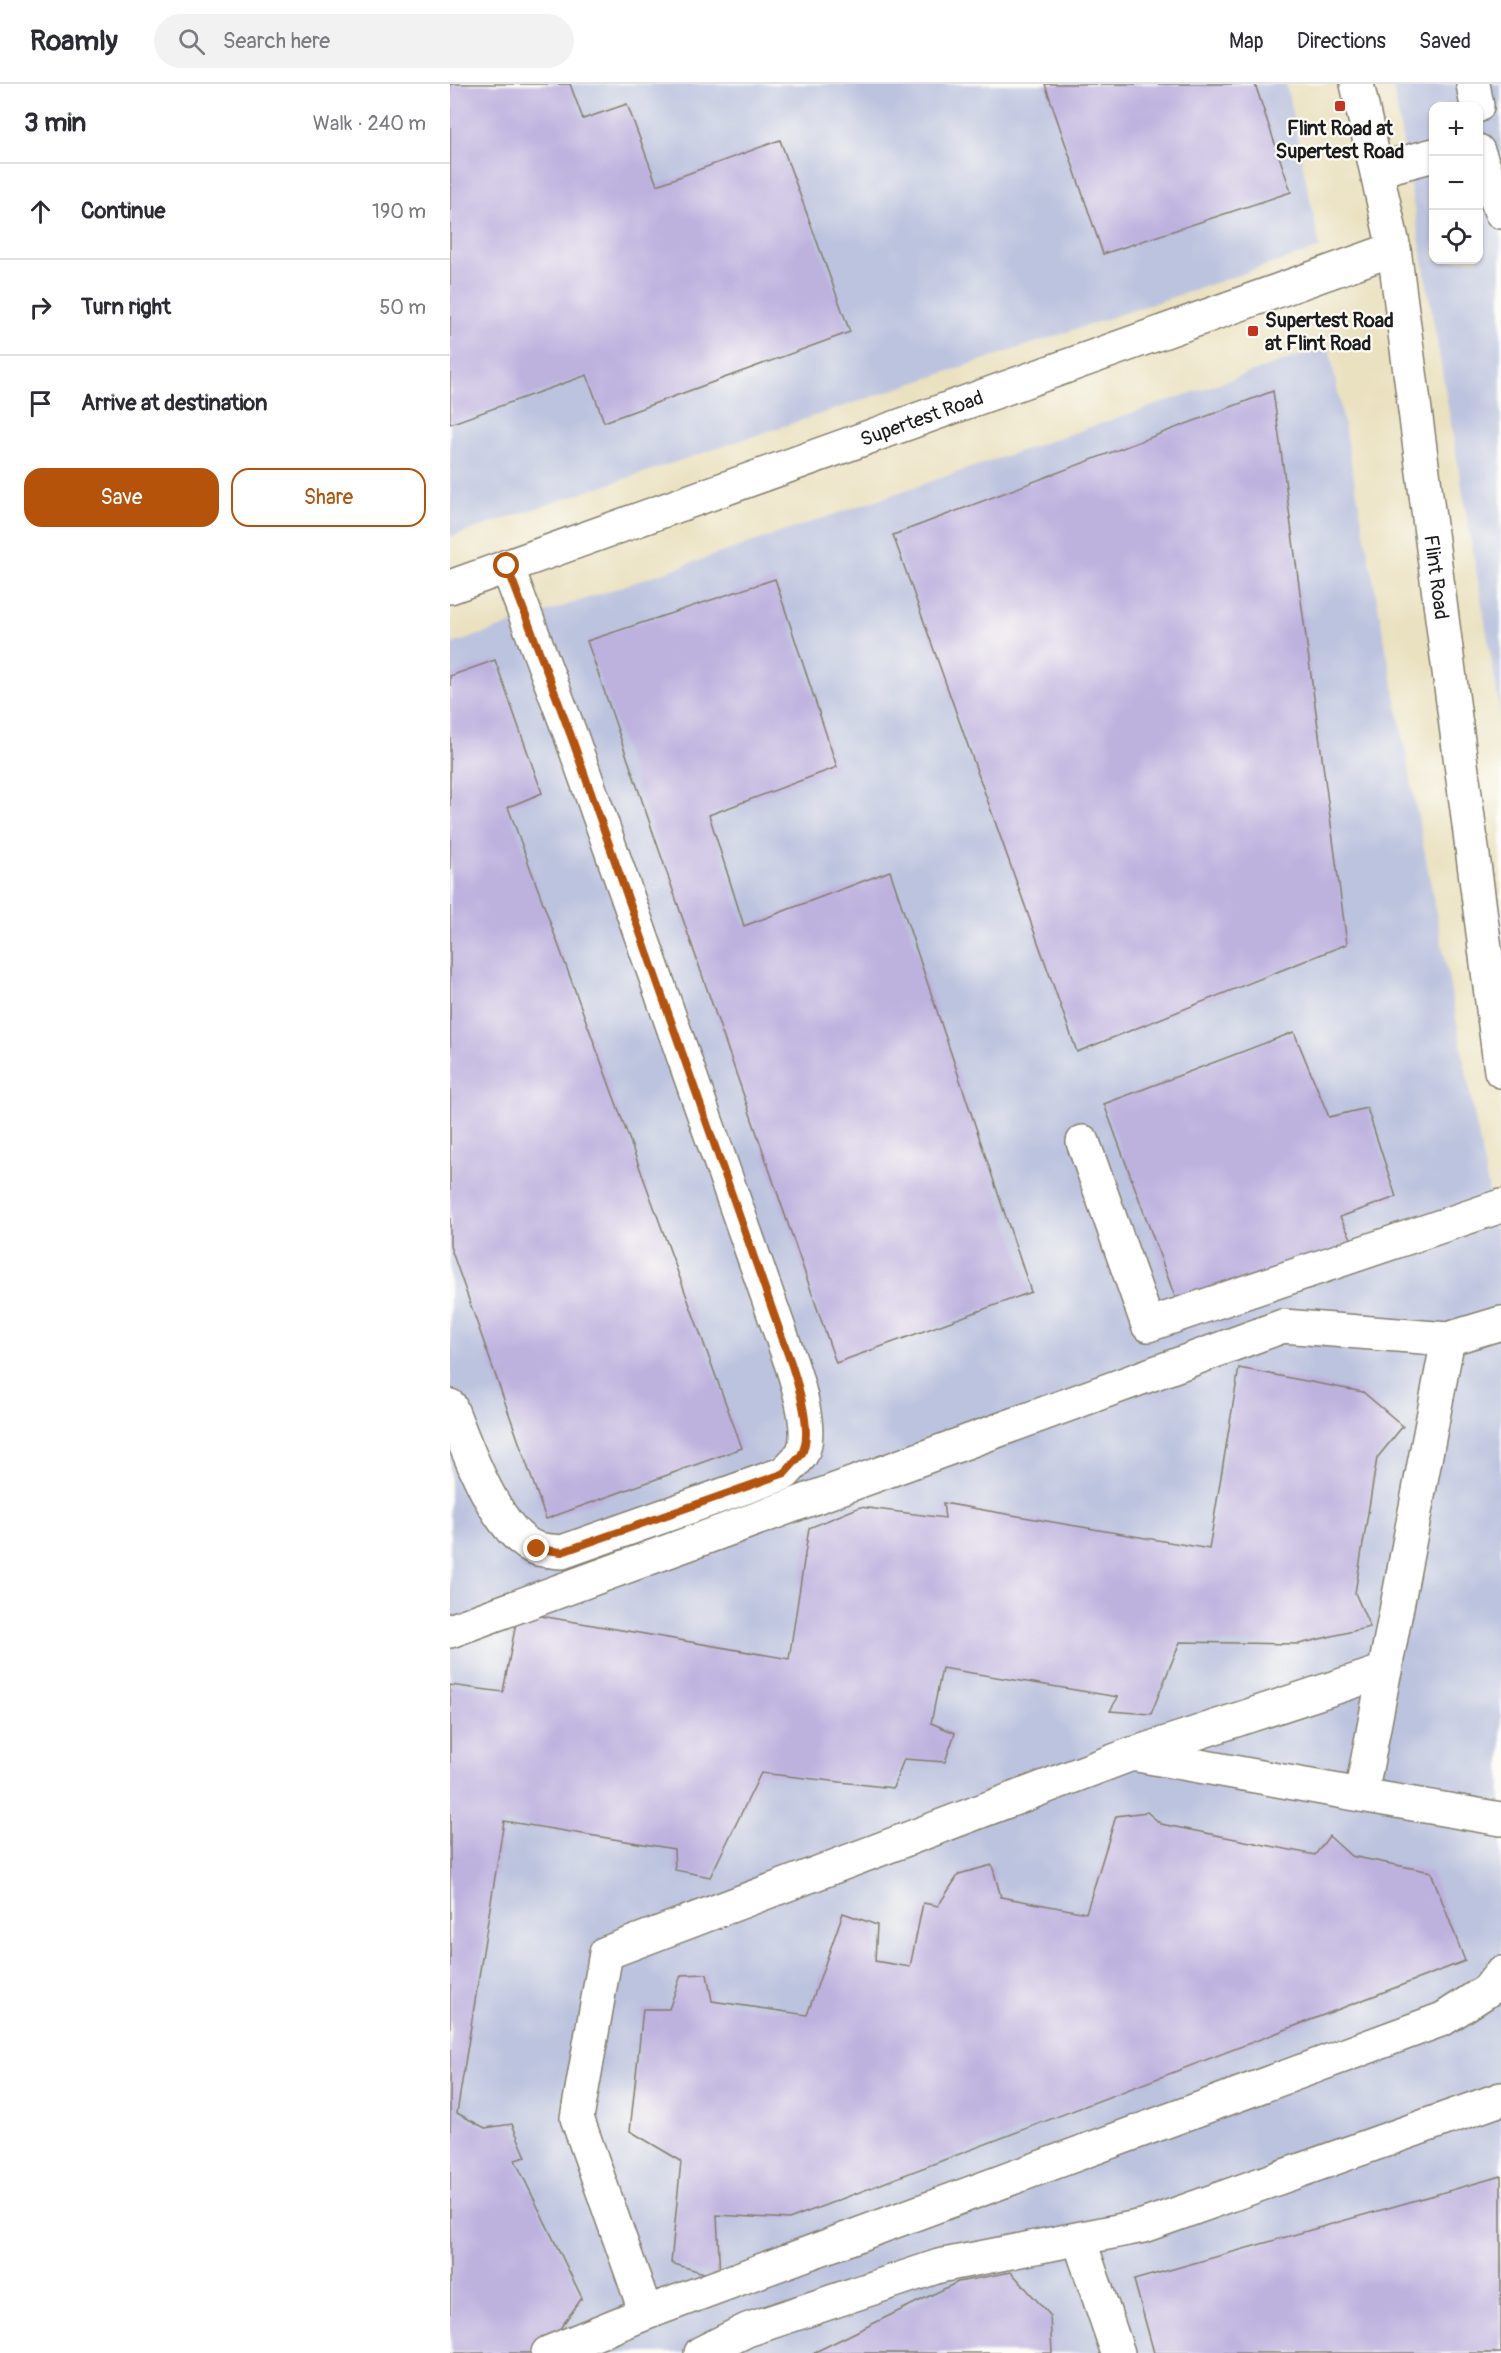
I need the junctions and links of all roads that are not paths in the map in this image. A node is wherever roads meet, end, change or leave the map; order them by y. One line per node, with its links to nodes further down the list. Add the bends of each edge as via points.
1 (1357, 84): 6 (street, Flint Road)
2 (1473, 84): 3 (street)
3 (1476, 102)
4 (1430, 156): 6 (street)
5 (1480, 156): 7 (street)
6 (1377, 170): 8 (street, Flint Road)
7 (1501, 212)
8 (1394, 249): 9 (street, Supertest Road); 11 (street, Flint Road)
9 (507, 566): 10 (street, Supertest Road); 16 (street, via 575,747 791,1363 802,1396 805,1424 802,1453 785,1473 562,1552 537,1549 509,1528 479,1479)
10 (450, 587)
11 (1501, 1071)
12 (1083, 1142): 13 (street, via 1148,1325)
13 (1501, 1206)
14 (1501, 1323): 15 (street)
15 (1448, 1339): 17 (street, via 1283,1326); 18 (street)
16 (450, 1406)
17 (450, 1631)
18 (1385, 1671): 19 (street); 20 (street)
19 (1132, 1754): 20 (street); 25 (street, via 606,1953 577,2118)
20 (1361, 1795): 21 (street)
21 (1501, 1819)
22 (1501, 1973): 25 (street, via 1488,1990 1443,2019)
23 (1501, 2099): 24 (street, via 1143,2226)
24 (1079, 2239): 27 (street, via 939,2266 747,2330); 28 (street)
25 (645, 2313): 26 (street)
26 (548, 2353)
27 (701, 2353)
28 (1118, 2353)

